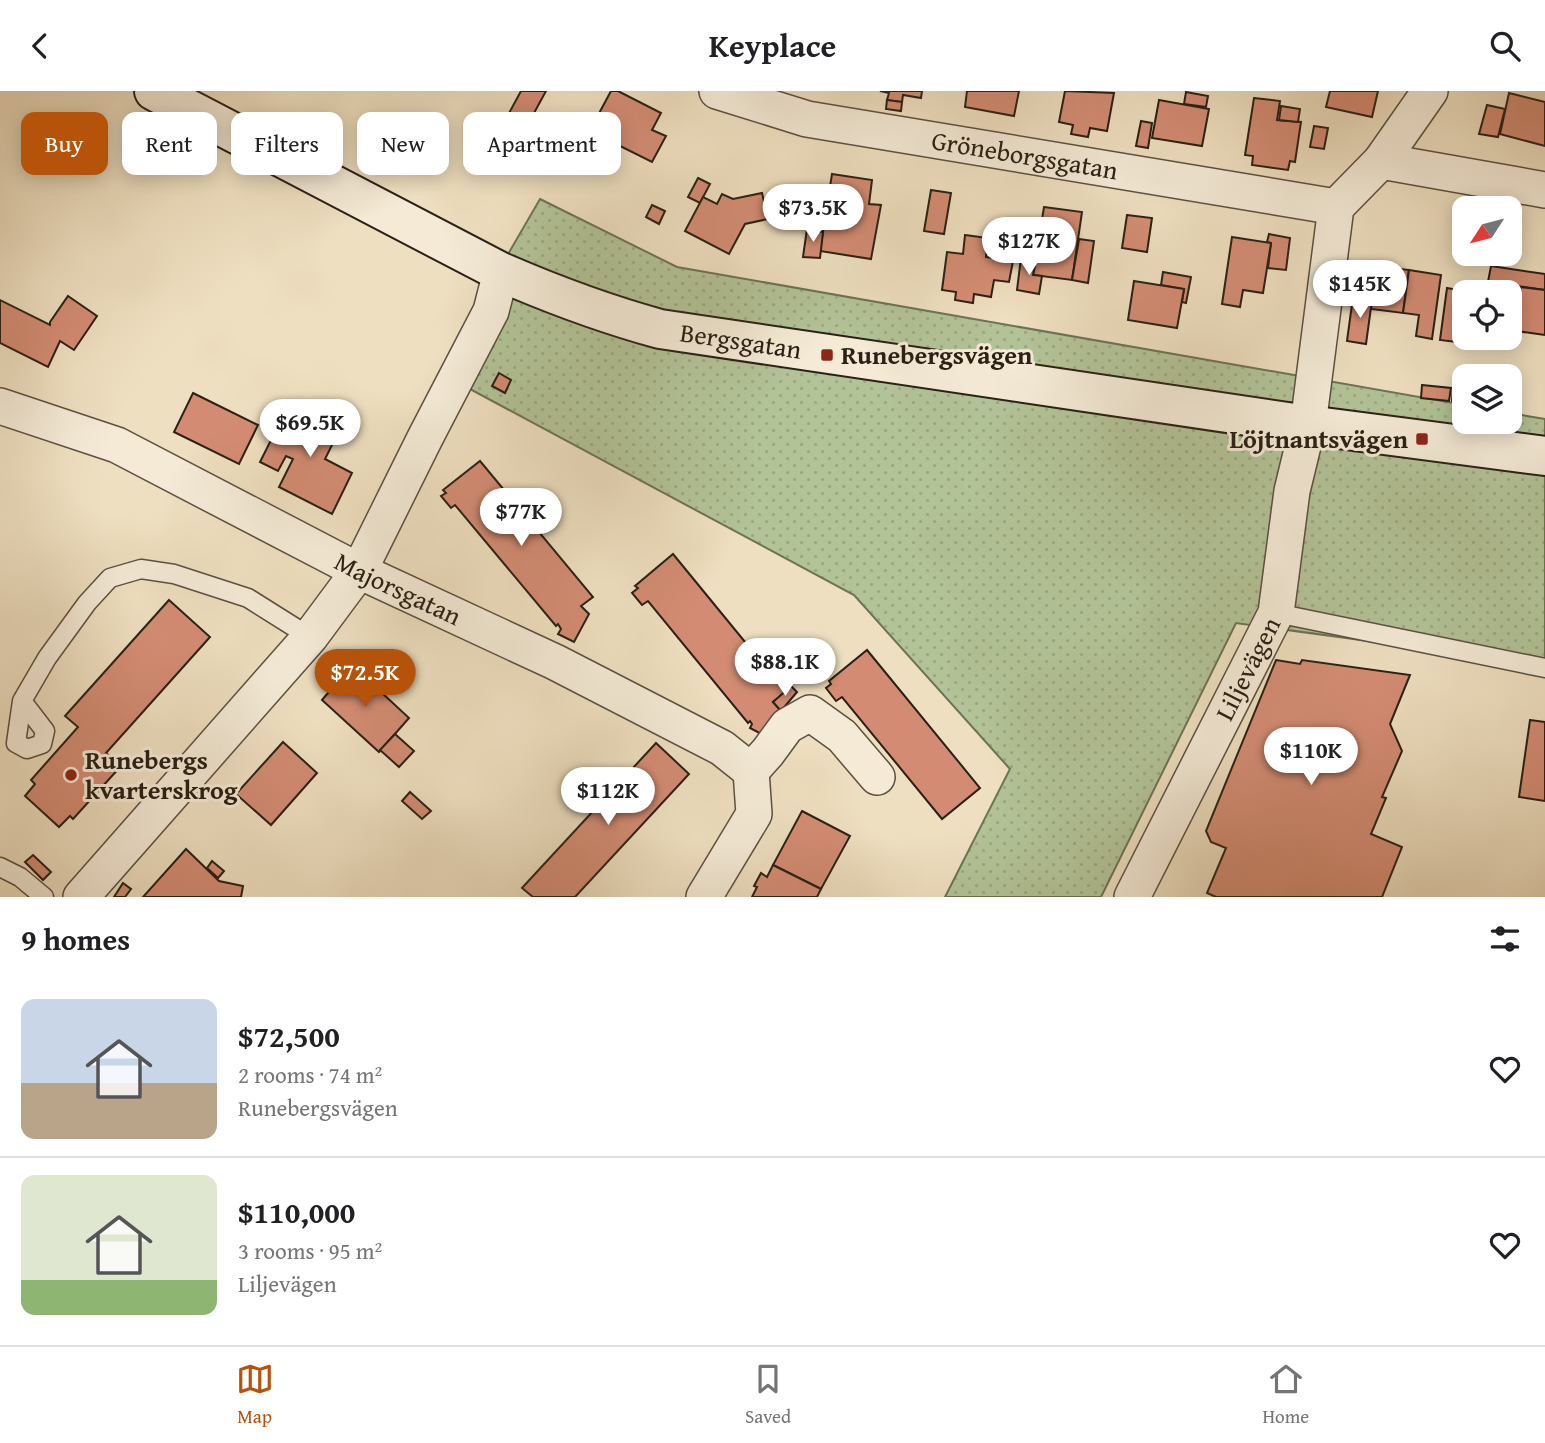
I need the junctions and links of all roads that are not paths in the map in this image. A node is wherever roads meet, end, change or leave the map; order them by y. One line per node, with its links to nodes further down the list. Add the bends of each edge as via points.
1 (154, 91): 7 (street, Bergsgatan)
2 (717, 91): 6 (street, Gröneborgsgatan, via 807,119)
3 (1430, 91): 4 (street)
4 (1381, 162): 5 (street); 6 (street)
5 (1545, 190)
6 (1336, 207): 9 (street, Liljevägen)
7 (501, 272): 9 (street, Bergsgatan, via 557,297 660,330); 11 (street, via 491,311)
8 (0, 405): 11 (street, Majorsgatan, via 117,445)
9 (1308, 425): 10 (street, Bergsgatan); 12 (street, Liljevägen, via 1292,491)
10 (1545, 456)
11 (359, 571): 13 (street); 16 (street, Majorsgatan, via 555,661 722,748)
12 (1276, 613): 14 (lane); 22 (street, Liljevägen)
13 (310, 637): 15 (lane, via 248,598 174,574 141,569 110,578 47,658); 20 (street)
14 (1545, 668)
15 (22, 701)
16 (751, 771): 17 (street, via 787,726 810,713 842,736); 21 (street, via 754,814)
17 (877, 777)
18 (0, 867): 19 (lane)
19 (44, 897)
20 (81, 897)
21 (704, 897)
22 (1132, 897)

